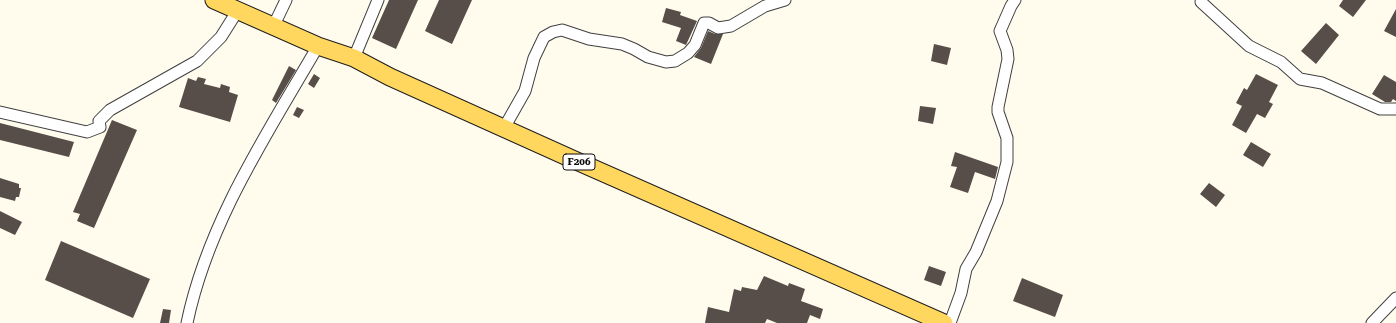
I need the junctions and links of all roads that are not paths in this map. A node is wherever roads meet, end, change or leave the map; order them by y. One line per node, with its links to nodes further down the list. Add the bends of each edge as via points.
1 (214, 0): 7 (main road, F206)
2 (286, 0): 8 (street)
3 (378, 0): 10 (street)
4 (785, 0): 13 (street, via 764,6 731,26 718,28 709,23 704,24 688,54 674,61 666,62 648,57 622,44 589,39 562,30 553,32 544,37 534,58 525,91)
5 (1015, 0): 17 (street, via 1000,31 1008,59 998,107 1007,138 1007,162 997,201 976,252 966,269 961,293)
6 (1201, 2): 11 (street, via 1248,46 1281,62 1300,79 1322,83 1380,109)
7 (238, 10): 8 (main road, F206); 12 (street, via 222,37 197,61 123,102 99,121 100,127 94,130 87,132)
8 (274, 25): 9 (main road, F206)
9 (318, 46): 10 (main road, F206); 15 (street, via 243,177 215,232 194,292)
10 (354, 58): 13 (main road, F206)
11 (1396, 109)
12 (0, 112)
13 (504, 128): 16 (main road, F206)
14 (1396, 298): 18 (street)
15 (187, 323)
16 (944, 323)
17 (950, 323)
18 (1372, 323)

